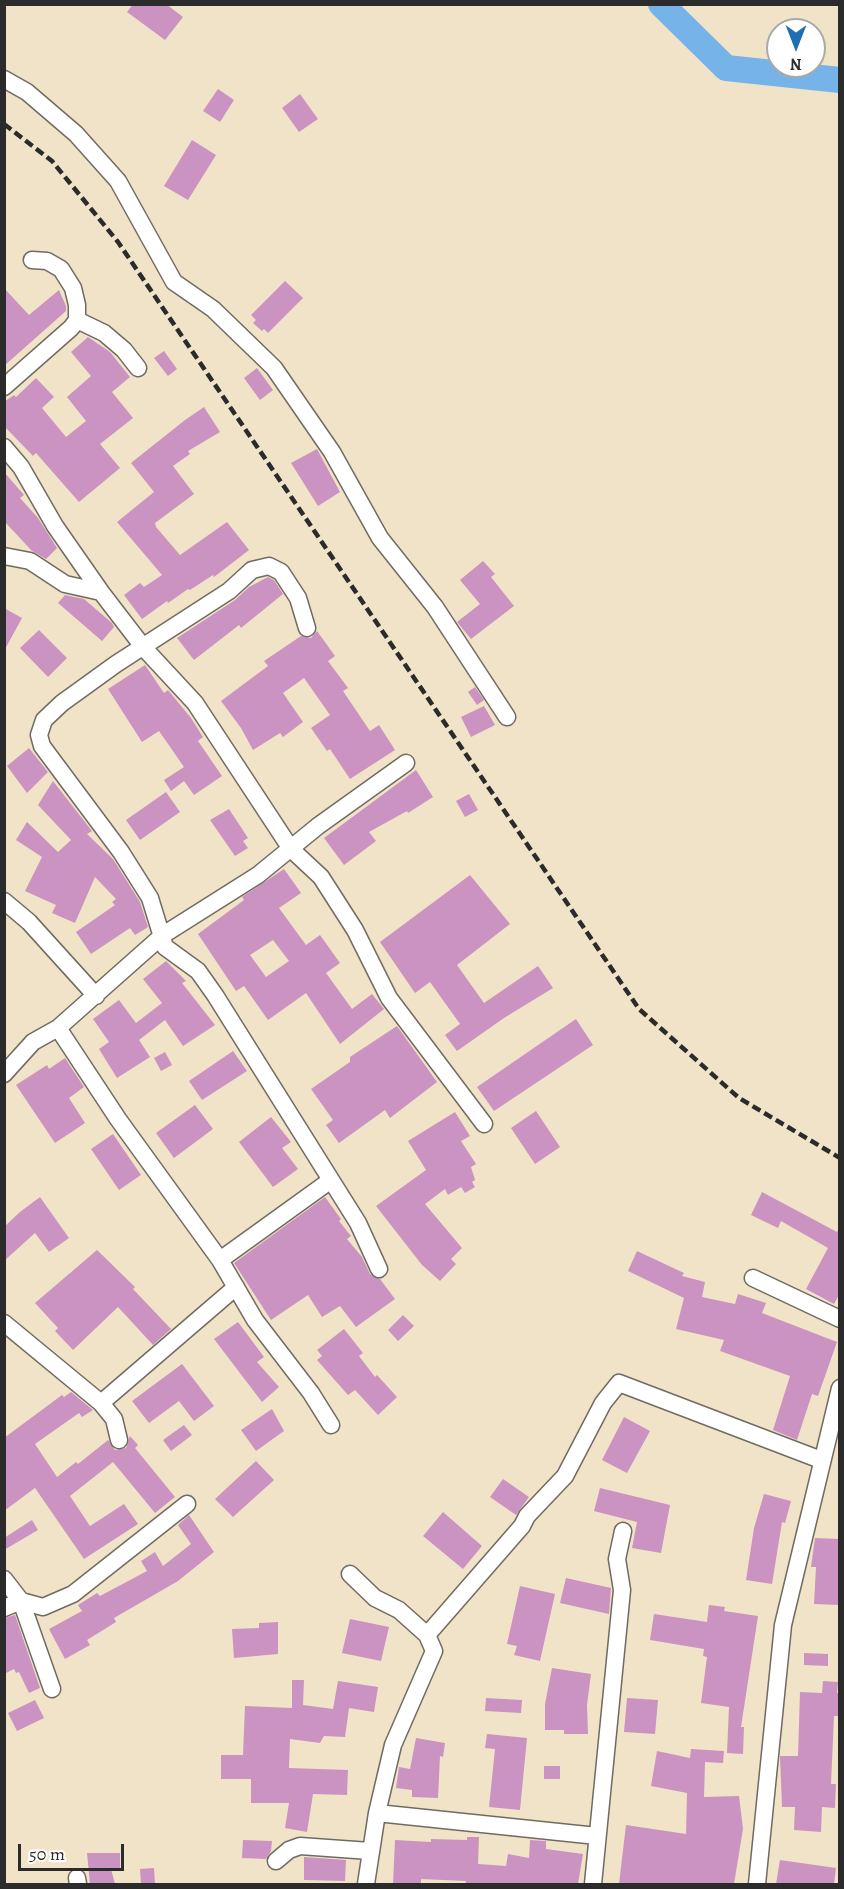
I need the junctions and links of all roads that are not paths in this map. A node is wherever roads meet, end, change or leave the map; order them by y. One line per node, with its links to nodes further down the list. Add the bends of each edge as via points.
1 (4, 79): 11 (street, via 27,92 76,134 118,181 174,282 213,309 274,368 332,452 380,538 435,607)
2 (32, 260): 3 (street, via 47,261 61,269 73,288)
3 (77, 320): 4 (street, via 104,333); 5 (street)
4 (138, 368)
5 (4, 387)
6 (4, 447): 8 (street, via 21,466 55,526)
7 (4, 556): 8 (street, via 30,561 65,584)
8 (101, 592): 10 (street)
9 (307, 628): 10 (street, via 290,583 269,566 252,570 229,591)
10 (144, 648): 13 (street, via 195,703); 15 (street, via 62,703 44,720 39,735 42,746 121,852 150,898)
11 (507, 717)
12 (406, 763): 13 (street)
13 (291, 849): 15 (street, via 258,876); 19 (street, via 321,877 389,998)
14 (4, 902): 16 (street, via 28,922)
15 (163, 935): 16 (street); 20 (street, via 165,947 198,971)
16 (96, 996): 17 (street)
17 (58, 1028): 18 (street, via 33,1042); 21 (street)
18 (4, 1074)
19 (484, 1124)
20 (331, 1180): 21 (street); 22 (street, via 358,1222)
21 (220, 1260): 24 (street)
22 (379, 1269)
23 (753, 1278): 25 (street)
24 (236, 1287): 28 (street); 29 (street, via 255,1320)
25 (840, 1318)
26 (4, 1323): 28 (street)
27 (840, 1388): 31 (street)
28 (100, 1403): 30 (street, via 114,1419)
29 (331, 1425)
30 (119, 1440)
31 (821, 1460): 38 (street, via 619,1383 603,1403 565,1476); 46 (street, via 783,1625)
32 (187, 1504): 36 (street, via 73,1594 43,1607)
33 (622, 1531): 41 (street, via 617,1559 622,1590)
34 (350, 1574): 38 (street, via 375,1598 399,1610)
35 (4, 1579): 36 (street)
36 (21, 1601): 37 (street); 39 (street)
37 (4, 1608)
38 (427, 1635): 40 (street, via 434,1651 393,1745)
39 (52, 1689)
40 (377, 1813): 41 (street); 42 (street)
41 (597, 1836): 45 (street)
42 (370, 1851): 43 (street, via 300,1846); 44 (street)
43 (276, 1861)
44 (366, 1884)
45 (593, 1884)
46 (757, 1884)

